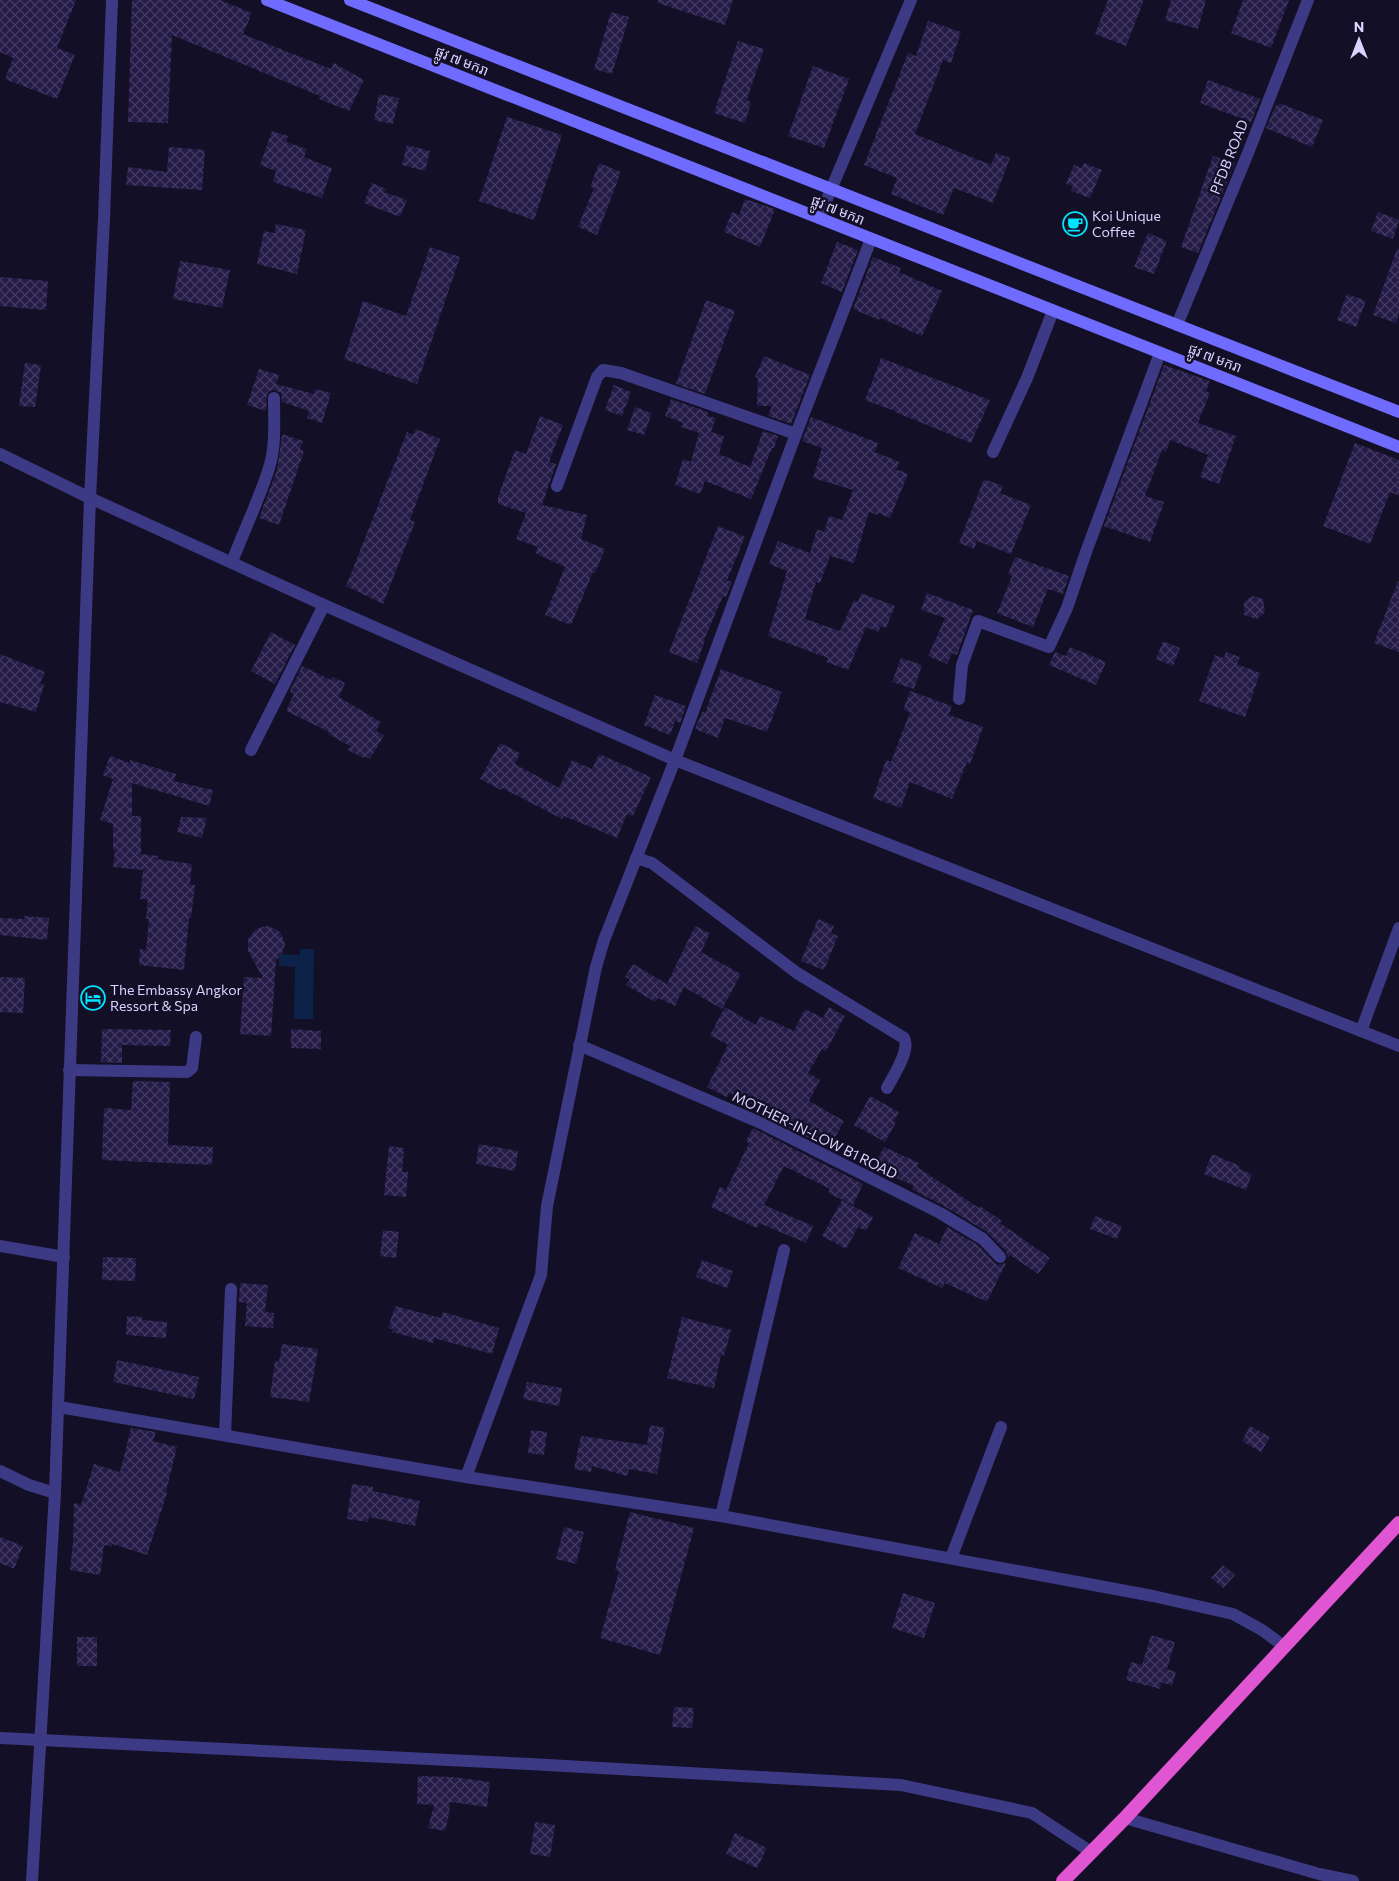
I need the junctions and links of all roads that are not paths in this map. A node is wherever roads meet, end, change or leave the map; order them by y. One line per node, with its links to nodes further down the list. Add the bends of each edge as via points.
1 (112, 0): 19 (street)
2 (267, 0): 7 (main road, ផ្លូវ ៧ មករា)
3 (350, 0): 6 (main road, ផ្លូវ ៧ មករា)
4 (911, 0): 6 (street)
5 (1308, 0): 10 (street, PFDB ROAD)
6 (831, 189): 7 (street); 10 (main road, ផ្លូវ ៧ មករា)
7 (819, 218): 8 (main road, ផ្លូវ ៧ មករា)
8 (871, 239): 9 (main road, ផ្លូវ ៧ មករា); 14 (street)
9 (1053, 310): 11 (main road, ផ្លូវ ៧ មករា); 16 (street)
10 (1177, 325): 13 (main road, ផ្លូវ ៧ មករា)
11 (1160, 353): 15 (main road, ផ្លូវ ៧ មករា); 22 (street, via 1068,608 1049,647 978,621 962,665)
12 (274, 398): 20 (street, via 270,467)
13 (1399, 412)
14 (796, 434): 18 (street, via 621,373 603,370); 24 (street)
15 (1399, 447)
16 (994, 452)
17 (0, 454): 19 (street)
18 (557, 486)
19 (90, 498): 20 (street); 31 (street)
20 (232, 562): 21 (street)
21 (324, 605): 23 (street); 24 (street)
22 (959, 699)
23 (251, 750)
24 (675, 760): 25 (street); 27 (street)
25 (636, 858): 29 (street, via 596,967); 32 (street, via 652,863 797,973 904,1038 906,1050)
26 (1399, 928): 27 (street)
27 (1361, 1031): 30 (street)
28 (196, 1037): 31 (street, via 192,1068 187,1072)
29 (579, 1045): 36 (street, MOTHER-IN-LOW B1 ROAD, via 761,1123 940,1213 983,1239); 42 (street, via 547,1206 541,1275)
30 (1399, 1046)
31 (70, 1070): 35 (street)
32 (887, 1088)
33 (0, 1246): 35 (street)
34 (784, 1250): 44 (street)
35 (64, 1257): 38 (street)
36 (1000, 1257)
37 (231, 1289): 40 (street)
38 (59, 1407): 40 (street); 43 (street)
39 (1002, 1427): 46 (street)
40 (226, 1435): 42 (street)
41 (0, 1471): 43 (street)
42 (466, 1477): 44 (street)
43 (55, 1493): 49 (street)
44 (721, 1516): 46 (street)
45 (1399, 1523): 47 (highway)
46 (951, 1558): 47 (street, via 1233,1614)
47 (1285, 1647): 50 (highway)
48 (0, 1738): 49 (street)
49 (41, 1740): 51 (street, via 901,1785 1032,1813); 52 (street)
50 (1126, 1818): 51 (highway); 54 (street)
51 (1091, 1852): 53 (highway)
52 (32, 1881)
53 (1063, 1881)
54 (1353, 1881)

